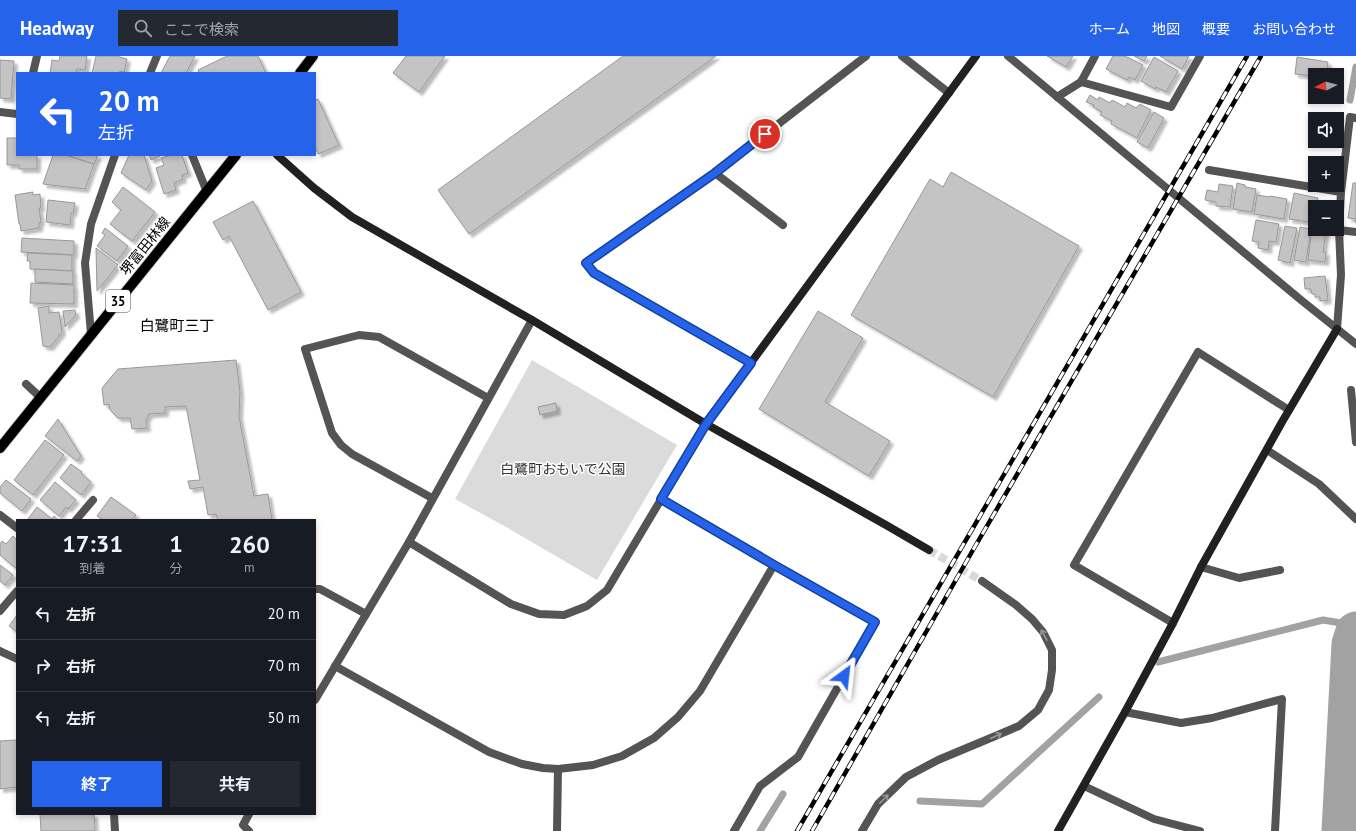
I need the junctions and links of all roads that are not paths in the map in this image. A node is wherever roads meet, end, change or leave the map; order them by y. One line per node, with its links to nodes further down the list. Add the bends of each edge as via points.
1 (37, 56): 10 (street)
2 (158, 56): 11 (street)
3 (313, 56): 12 (main road)
4 (866, 56): 25 (street)
5 (902, 56): 14 (street)
6 (976, 56): 14 (street)
7 (1008, 56): 15 (street)
8 (1095, 56): 13 (street)
9 (1200, 56): 13 (street, via 1171,107)
10 (33, 72)
11 (150, 72)
12 (301, 72)
13 (1081, 82): 15 (street)
14 (949, 92): 38 (street)
15 (1057, 97): 35 (street)
16 (0, 112): 17 (street)
17 (16, 114)
18 (1356, 118): 23 (street, via 1350,117)
19 (115, 156): 36 (street, via 91,224 85,263)
20 (192, 156): 27 (street)
21 (235, 156): 27 (main road, 堺富田林線 / 35)
22 (278, 156): 34 (street, via 352,217)
23 (1344, 162)
24 (1209, 170): 26 (street)
25 (715, 173): 30 (street); 38 (street, via 586,263 594,273)
26 (1308, 187)
27 (207, 192): 36 (main road, 堺富田林線 / 35)
28 (1340, 192): 29 (street)
29 (1340, 200)
30 (783, 225)
31 (1344, 231): 32 (street)
32 (1356, 232)
33 (1339, 236): 35 (street, via 1341,275)
34 (532, 320): 42 (street); 44 (street)
35 (1337, 329): 37 (street); 43 (street)
36 (91, 334): 41 (main road, 堺富田林線 / 35)
37 (1356, 344)
38 (751, 363): 44 (street)
39 (26, 384): 41 (street)
40 (1351, 390): 45 (street)
41 (40, 397): 46 (main road, 堺富田林線 / 35)
42 (488, 398): 48 (street); 48 (street, via 379,338 359,335 305,349 332,433 341,445 352,454)
43 (1289, 410): 47 (street); 65 (street, via 1198,352 1074,565)
44 (706, 424): 49 (street); 56 (street)
45 (1356, 442)
46 (0, 448)
47 (1267, 450): 53 (street, via 1319,484); 58 (street)
48 (432, 498): 55 (street)
49 (661, 499): 55 (street, via 607,590 587,606 564,615 539,614 511,604); 57 (street)
50 (93, 500): 52 (street)
51 (0, 515): 54 (street)
52 (77, 519)
53 (1356, 519)
54 (16, 527)
55 (409, 542): 64 (street)
56 (929, 550)
57 (774, 565): 71 (street, via 700,691 678,717 654,738 622,756 593,765); 78 (street, via 875,622 798,757 760,786)
58 (1201, 567): 59 (street, via 1238,578); 65 (street)
59 (1280, 570)
60 (982, 581): 79 (street, one-way to 60, via 878,804 906,777 938,760 1019,726 1038,710 1049,690 1052,650 1044,632 1016,605)
61 (316, 589): 64 (street)
62 (16, 592): 63 (street)
63 (0, 612)
64 (366, 614): 68 (street)
65 (1173, 623): 70 (street)
66 (0, 651): 67 (street)
67 (16, 659)
68 (335, 666): 69 (street); 71 (street, via 489,752 522,764)
69 (316, 698)
70 (1125, 712): 72 (street); 82 (street, via 1181,724 1282,699)
71 (558, 769): 77 (street)
72 (1084, 786): 80 (street); 81 (street, via 1154,819)
73 (114, 815): 75 (street)
74 (248, 815): 76 (street, via 243,825)
75 (115, 831)
76 (249, 831)
77 (558, 831)
78 (734, 831)
79 (862, 831)
80 (1058, 831)
81 (1200, 831)
82 (1275, 831)

